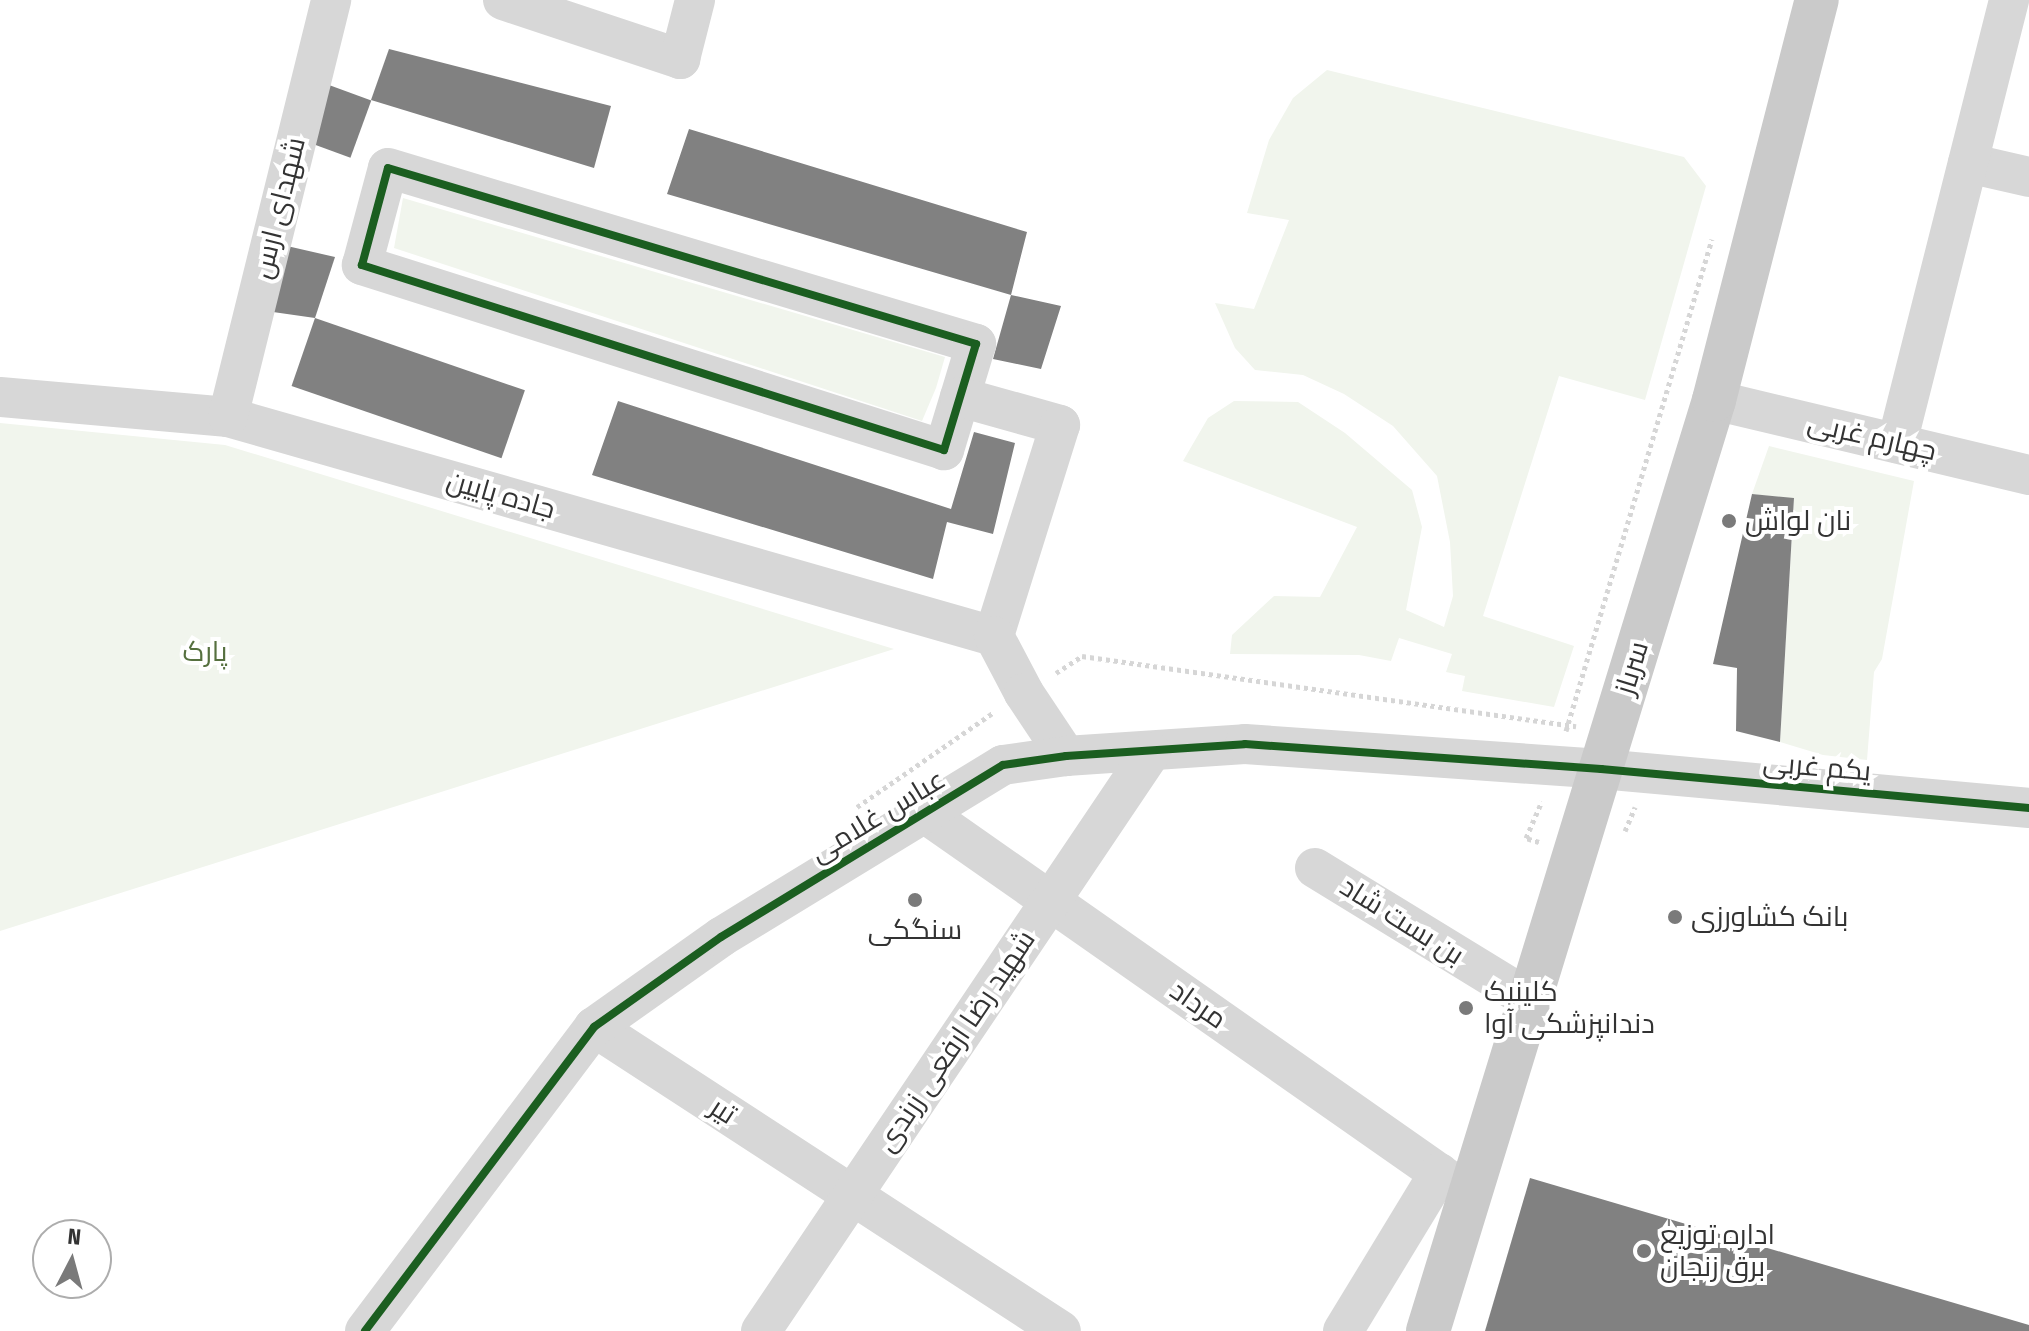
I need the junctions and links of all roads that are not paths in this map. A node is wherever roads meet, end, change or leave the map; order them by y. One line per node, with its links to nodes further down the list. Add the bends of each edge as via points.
1 (331, 0): 11 (street, شهدای ارس)
2 (503, 0): 3 (street, via 680,59)
3 (695, 0)
4 (1817, 0): 10 (main road, سرباز)
5 (2009, 0): 6 (street)
6 (1968, 163): 7 (street); 12 (street)
7 (2029, 177)
8 (0, 397): 11 (street, جاده پایین)
9 (960, 397): 9 (street, via 944,450 362,265 388,168 976,344); 14 (street, via 1060,425)
10 (1714, 400): 12 (street, چهارم غربی); 17 (main road, سرباز)
11 (228, 417): 14 (street, جاده پایین)
12 (1897, 443): 13 (street, چهارم غربی)
13 (2029, 475)
14 (994, 636): 16 (street)
15 (1151, 752): 16 (street, عباس غلامی); 17 (street, عباس غلامی, via 1245,744); 21 (street, شهید رضا ارفعی زرندی)
16 (1066, 756): 19 (street, عباس غلامی, via 1003,765)
17 (1601, 769): 18 (street, یکم غربی); 22 (main road, سرباز)
18 (2029, 808)
19 (926, 814): 21 (street, مرداد); 23 (street, عباس غلامی, via 721,937)
20 (1315, 868): 22 (street, بن بست شاد)
21 (1050, 901): 24 (street, مرداد); 25 (street, شهید رضا ارفعی زرندی)
22 (1530, 1000): 24 (main road, سرباز)
23 (594, 1027): 25 (street, تیر); 26 (street, عباس غلامی)
24 (1454, 1184): 29 (street); 30 (main road, سرباز)
25 (852, 1195): 27 (street, شهید رضا ارفعی زرندی); 28 (street, تیر)
26 (379, 1327)
27 (761, 1331)
28 (1061, 1331)
29 (1343, 1331)
30 (1428, 1331)

